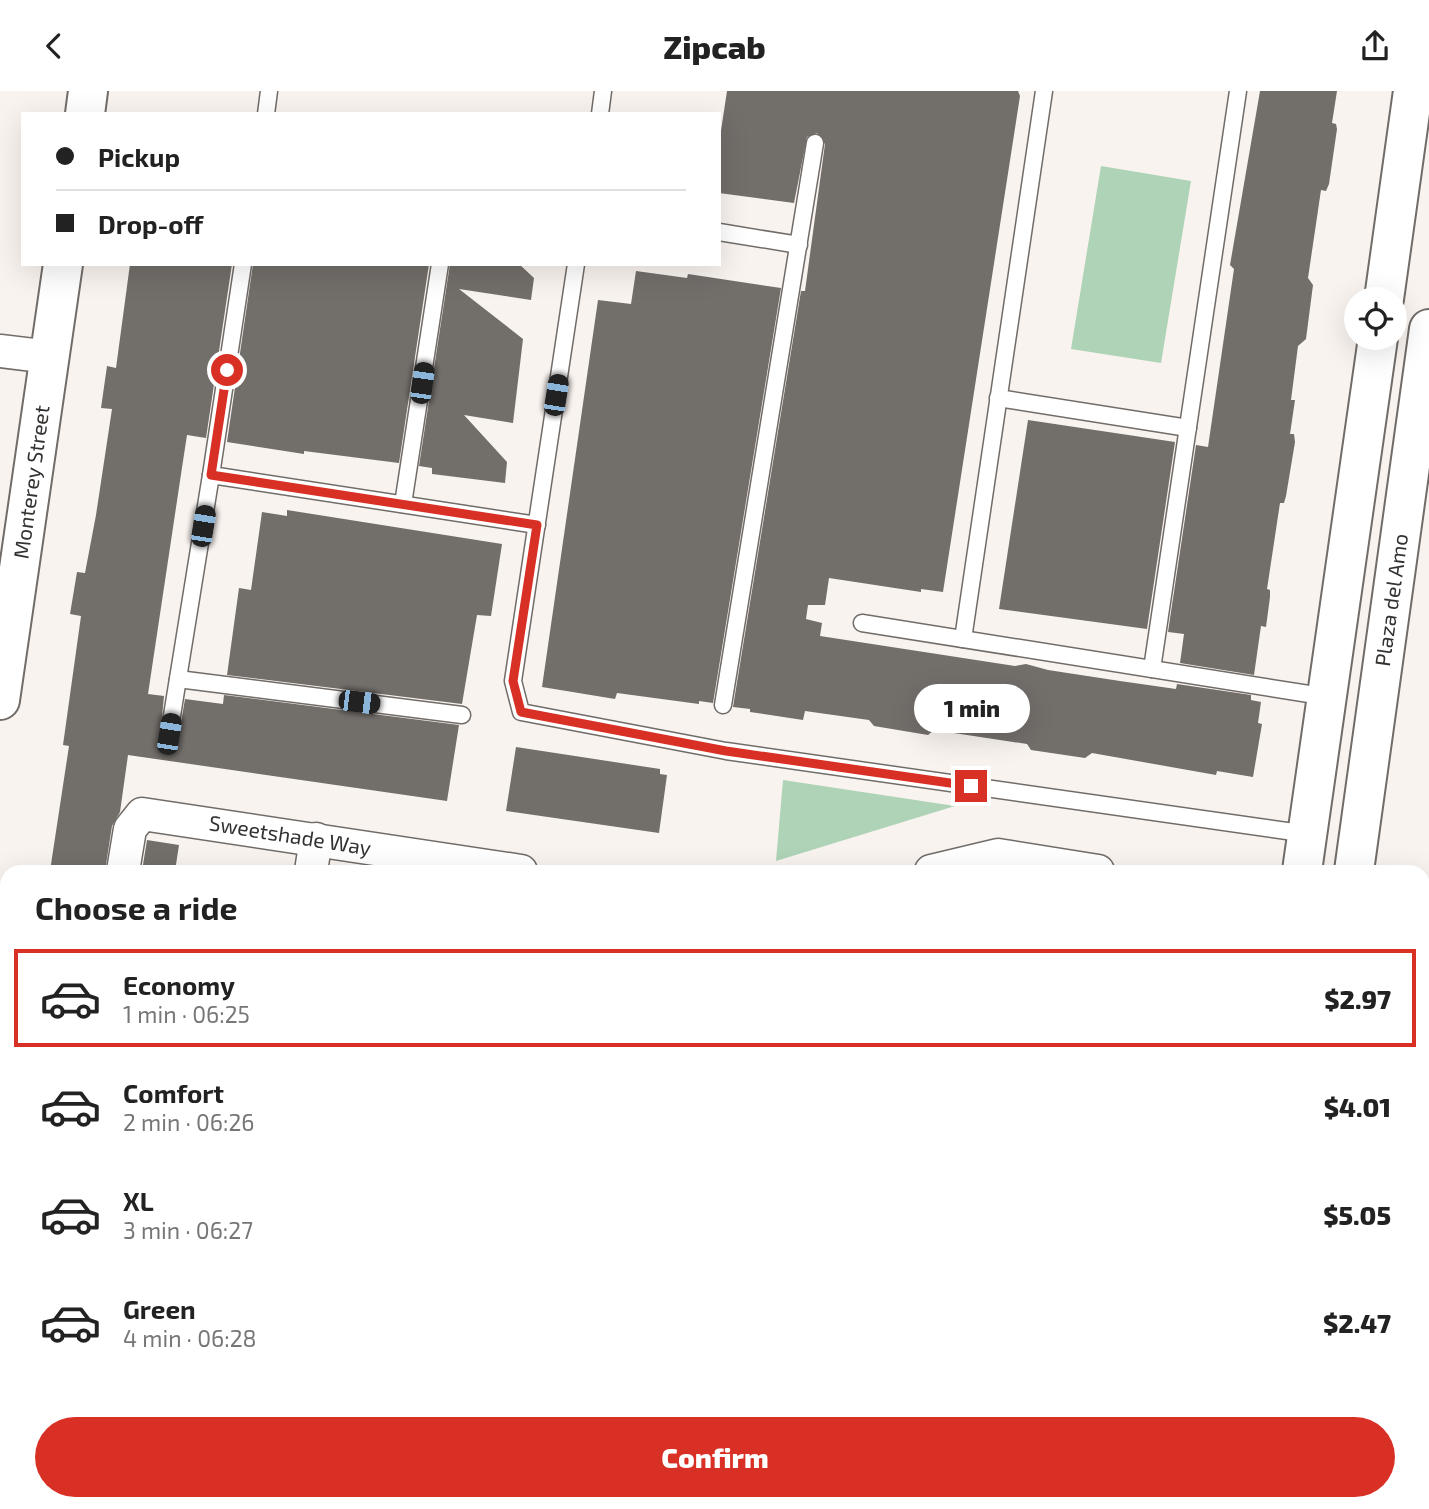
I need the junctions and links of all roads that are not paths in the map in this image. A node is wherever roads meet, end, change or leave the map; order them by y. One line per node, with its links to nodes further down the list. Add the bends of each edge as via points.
1 (88, 91): 7 (main road)
2 (269, 91): 8 (lane)
3 (603, 91): 9 (lane)
4 (1044, 91): 22 (lane)
5 (1238, 91): 23 (lane)
6 (1413, 91): 17 (main road)
7 (85, 112)
8 (266, 112)
9 (600, 112)
10 (815, 143): 12 (lane)
11 (721, 232): 12 (lane)
12 (799, 245): 33 (lane)
13 (63, 266): 21 (main road, Monterey Street)
14 (243, 266): 24 (lane)
15 (440, 266): 25 (lane)
16 (576, 266): 26 (lane)
17 (1386, 287)
18 (1429, 329): 38 (main road, Plaza del Amo)
19 (1376, 350): 31 (main road)
20 (0, 351): 21 (street)
21 (50, 357): 32 (main road, Monterey Street)
22 (998, 398): 23 (lane); 28 (lane)
23 (1188, 428): 29 (lane)
24 (211, 475): 25 (lane); 30 (lane)
25 (403, 504): 26 (lane)
26 (537, 525): 36 (lane, via 513,681 521,712 726,751)
27 (862, 623): 28 (lane)
28 (962, 639): 29 (lane)
29 (1152, 669): 31 (lane)
30 (178, 679): 34 (lane); 35 (lane)
31 (1328, 697): 36 (main road)
32 (0, 701)
33 (723, 705)
34 (462, 715)
35 (169, 734)
36 (1308, 834): 38 (main road); 44 (main road)
37 (316, 839): 39 (street, Sweetshade Way, via 142,814 130,829); 40 (street); 41 (street, Sweetshade Way)
38 (1356, 857)
39 (125, 865)
40 (312, 865)
41 (470, 865)
42 (971, 865): 43 (street, via 998,855)
43 (1060, 865)
44 (1303, 865)

